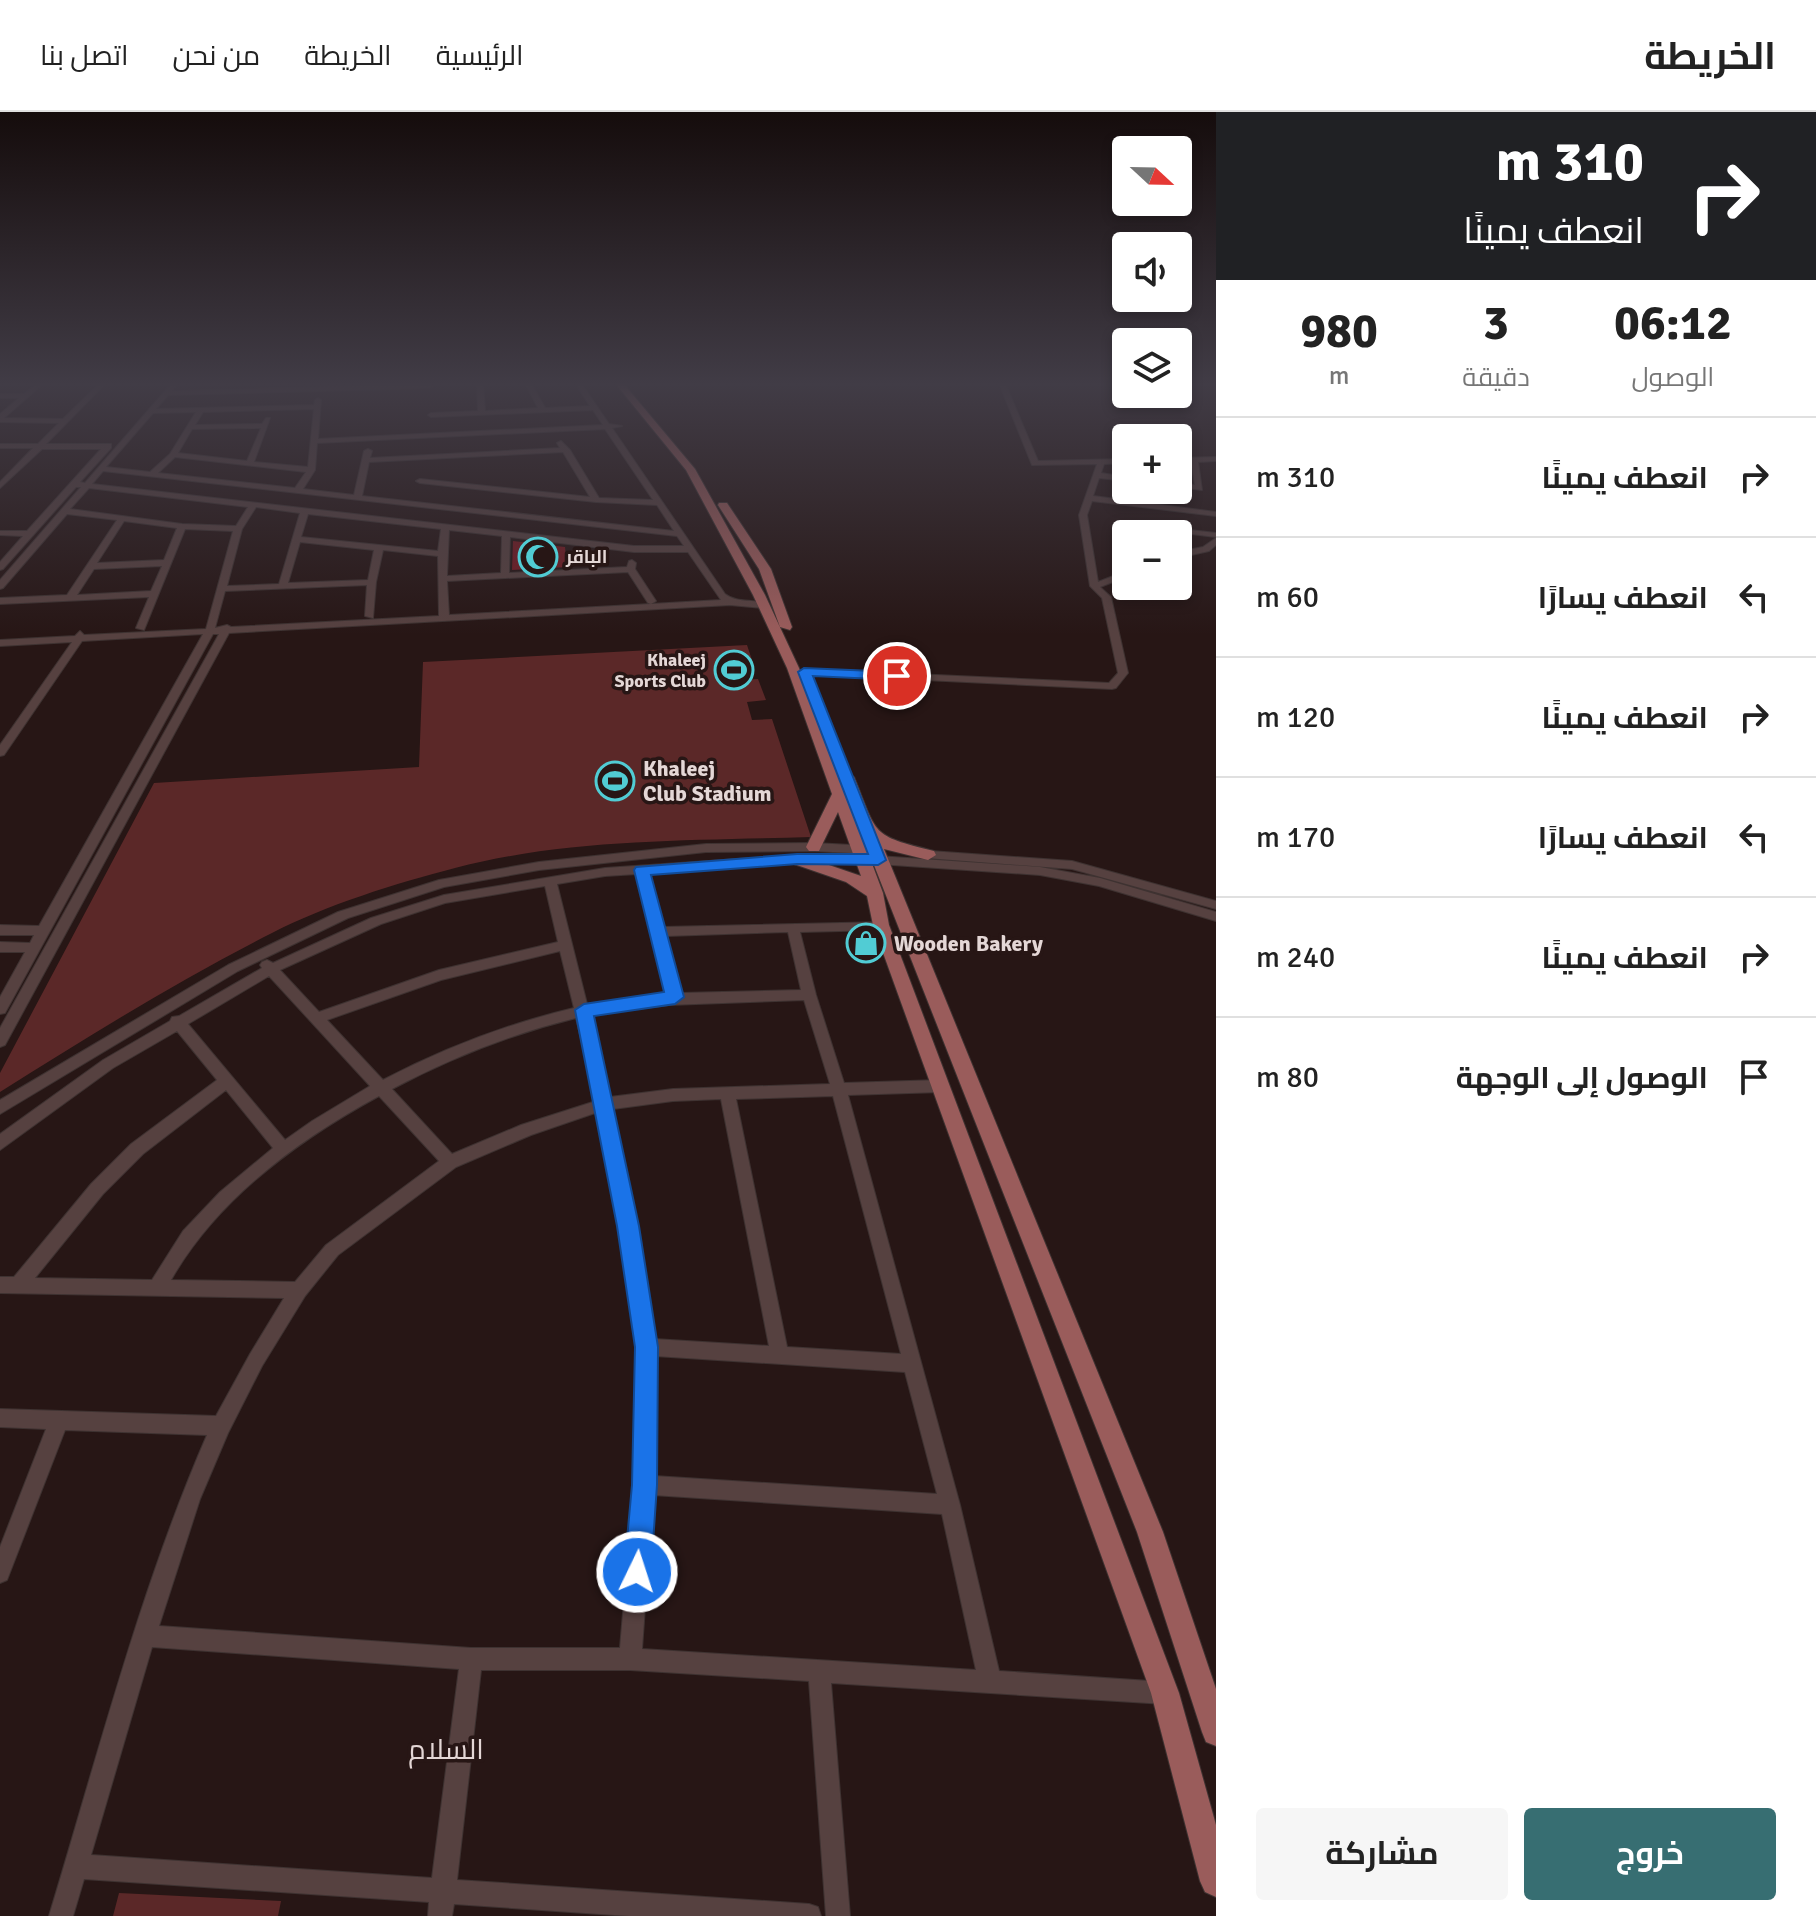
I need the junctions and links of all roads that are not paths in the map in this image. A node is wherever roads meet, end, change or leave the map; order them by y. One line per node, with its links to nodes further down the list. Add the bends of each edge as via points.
1 (18, 467): 17 (street)
2 (89, 467): 22 (street)
3 (160, 467): 18 (street)
4 (286, 467): 15 (street)
5 (365, 467): 28 (street)
6 (419, 467): 21 (street)
7 (576, 467): 29 (street)
8 (635, 467): 30 (street)
9 (646, 467): 62 (street, via 722,578)
10 (689, 467): 69 (main road)
11 (698, 467): 84 (main road, via 765,569)
12 (1099, 467): 19 (street)
13 (1195, 467): 25 (street, via 1199,488)
14 (101, 469): 18 (street); 23 (street)
15 (311, 470): 26 (street)
16 (0, 474): 17 (street)
17 (11, 474): 24 (street)
18 (151, 475): 26 (street)
19 (1095, 475): 20 (street); 27 (street)
20 (1112, 477)
21 (420, 481): 29 (street); 32 (street)
22 (74, 484): 23 (street); 44 (street)
23 (87, 485): 31 (street); 35 (street)
24 (0, 486)
25 (1192, 487)
26 (297, 492): 28 (street)
27 (1088, 498): 33 (street); 65 (street, via 1083,515)
28 (357, 499): 32 (street)
29 (596, 500): 30 (street)
30 (659, 503): 45 (street)
31 (254, 504): 34 (street); 41 (street)
32 (418, 505): 45 (street)
33 (1156, 506): 36 (street); 38 (street)
34 (305, 510): 40 (street); 48 (street)
35 (65, 511): 37 (street); 63 (street)
36 (1216, 514)
37 (122, 518): 39 (street); 55 (street)
38 (1157, 520)
39 (182, 526): 41 (street); 54 (street)
40 (445, 528): 43 (street); 53 (street)
41 (238, 529): 66 (street)
42 (0, 533): 44 (street)
43 (506, 533): 50 (street); 58 (street)
44 (29, 534): 56 (street)
45 (681, 534): 51 (street)
46 (1192, 535): 47 (street)
47 (1216, 538): 52 (street, via 1206,549)
48 (297, 539): 49 (street); 64 (street)
49 (379, 547): 53 (street); 61 (street)
50 (634, 549): 51 (street); 57 (street)
51 (691, 549): 62 (street)
52 (1192, 552)
53 (442, 554): 59 (street)
54 (166, 563): 55 (street); 67 (street)
55 (91, 566): 68 (street)
56 (0, 567)
57 (631, 569): 58 (street); 72 (street)
58 (505, 575): 59 (street)
59 (442, 579): 73 (street)
60 (1112, 579): 65 (street)
61 (372, 582): 64 (street); 74 (street)
62 (714, 584): 70 (street)
63 (0, 586)
64 (283, 586): 66 (street)
65 (1094, 586): 84 (street, via 1106,597 1123,673 1112,686)
66 (220, 589): 76 (street)
67 (153, 594): 68 (street); 75 (street)
68 (70, 598): 71 (street)
69 (760, 598): 70 (street); 70 (street); 86 (main road)
70 (726, 599): 72 (street); 73 (street)
71 (0, 601)
72 (651, 601): 73 (street)
73 (444, 615): 74 (street); 77 (street)
74 (370, 616): 77 (street)
75 (141, 628): 76 (street); 78 (street)
76 (210, 628): 77 (street); 80 (street); 99 (street)
77 (227, 628): 82 (street)
78 (89, 630): 79 (street); 80 (street)
79 (0, 634)
80 (79, 639): 81 (street); 85 (street)
81 (0, 643)
82 (207, 665): 83 (street); 112 (street)
83 (224, 665)
84 (804, 672): 88 (main road)
85 (0, 753)
86 (840, 792): 87 (main road); 88 (main road)
87 (814, 847): 88 (street); 104 (street, via 691,849 443,883 343,915)
88 (868, 850): 89 (main road, via 887,845); 90 (street); 93 (main road); 95 (street, via 1100,882); 141 (main road, via 1150,1532)
89 (928, 855): 94 (street, via 1072,865)
90 (797, 859): 91 (street); 93 (main road, via 852,878)
91 (642, 870): 92 (street); 100 (street)
92 (550, 881): 101 (street); 105 (street, via 444,899 376,921)
93 (875, 893): 96 (main road)
94 (1216, 905)
95 (1216, 917)
96 (881, 925): 97 (street); 114 (main road)
97 (793, 928): 100 (street); 106 (street)
98 (0, 930): 99 (street)
99 (42, 931): 103 (street)
100 (658, 932): 107 (street)
101 (566, 945): 109 (street); 110 (street, via 416,980)
102 (0, 947): 103 (street)
103 (32, 948): 108 (street)
104 (259, 956): 105 (street); 119 (street)
105 (271, 969): 110 (street); 111 (street)
106 (809, 995): 107 (street); 116 (street)
107 (675, 997): 109 (street)
108 (0, 1009)
109 (584, 1010): 115 (street, via 455,1049); 118 (street)
110 (316, 1019): 115 (street)
111 (177, 1021): 113 (street); 120 (street)
112 (0, 1041)
113 (227, 1081): 121 (street); 123 (street, via 137,1149)
114 (941, 1086): 116 (street); 140 (main road)
115 (382, 1089): 121 (street); 122 (street)
116 (839, 1090): 117 (street); 128 (street)
117 (727, 1093): 118 (street); 127 (street)
118 (604, 1104): 122 (street); 126 (street)
119 (0, 1108)
120 (0, 1143)
121 (283, 1149): 124 (street, via 188,1236)
122 (450, 1162): 125 (street, via 332,1250)
123 (9, 1285): 124 (street)
124 (157, 1287): 125 (street)
125 (299, 1290): 131 (street)
126 (646, 1347): 127 (street); 132 (street)
127 (780, 1356): 128 (street)
128 (913, 1364): 133 (street)
129 (0, 1418): 130 (street)
130 (59, 1420): 131 (street); 134 (street)
131 (221, 1426): 135 (street, via 190,1498)
132 (644, 1485): 133 (street); 137 (street)
133 (950, 1505): 139 (street)
134 (0, 1573)
135 (145, 1636): 136 (street); 142 (street)
136 (471, 1659): 137 (street); 144 (street)
137 (630, 1659): 138 (street)
138 (819, 1671): 139 (street); 148 (street)
139 (990, 1682): 140 (street)
140 (1165, 1693): 143 (main road)
141 (1216, 1732)
142 (76, 1866): 144 (street); 146 (street)
143 (1216, 1881)
144 (442, 1904): 145 (street)
145 (761, 1914): 147 (street)
146 (61, 1916)
147 (809, 1916)
148 (838, 1916)

